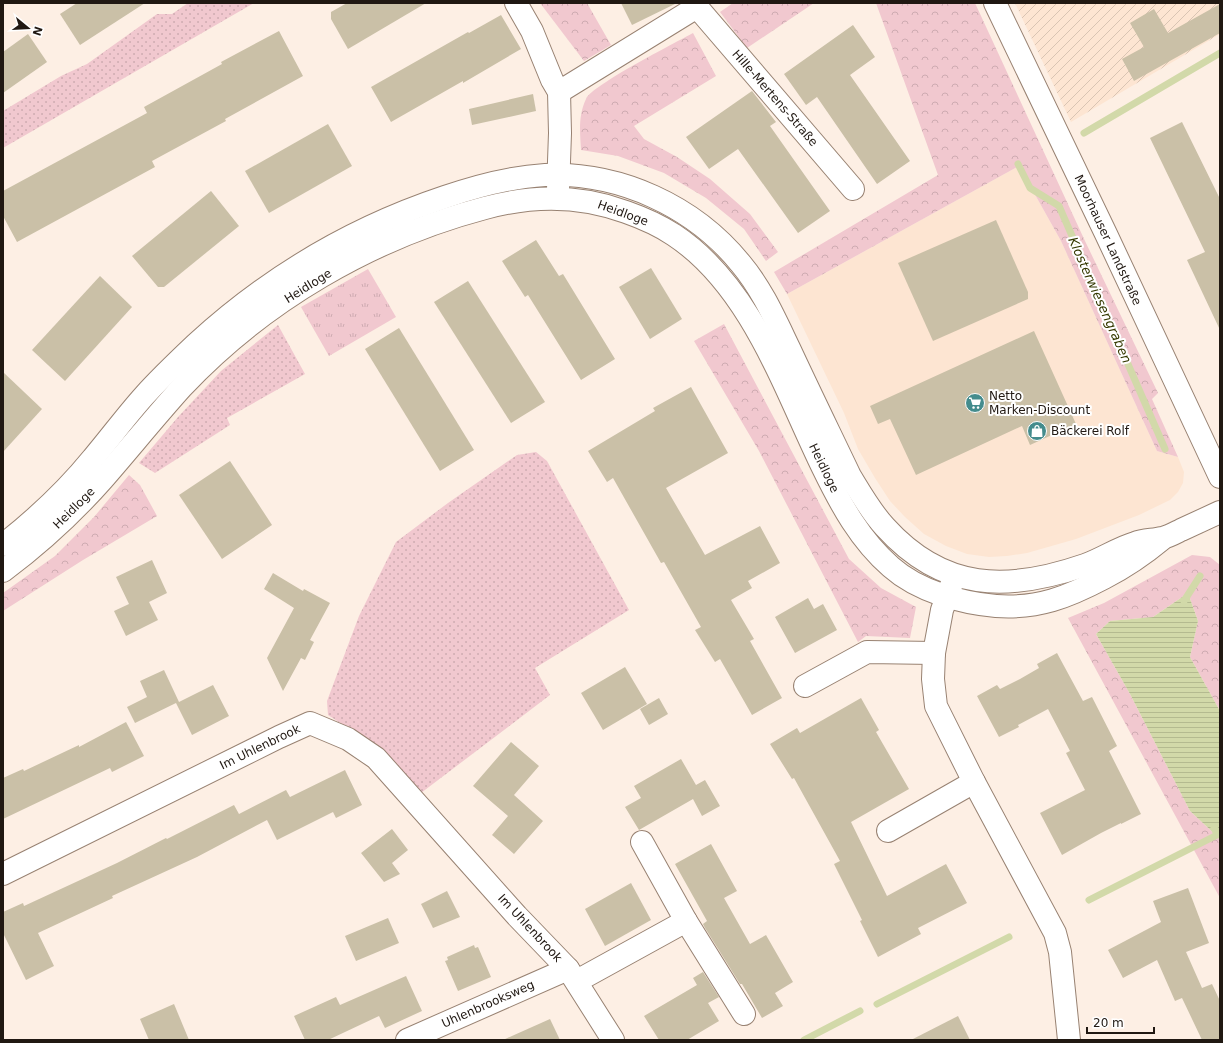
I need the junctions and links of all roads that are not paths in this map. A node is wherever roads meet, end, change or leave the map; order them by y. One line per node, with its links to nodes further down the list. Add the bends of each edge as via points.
1 (516, 3): 4 (street, via 532,31)
2 (995, 3): 8 (street, Moorhauser Landstraße)
3 (696, 5): 4 (street, Hille-Mertens-Straße); 6 (street, Hille-Mertens-Straße)
4 (559, 92): 5 (street)
5 (558, 175): 7 (street); 11 (street, Heidloge, via 513,179 485,185 418,206 369,226 309,259 244,304 184,355 143,397 67,487); 13 (street, Heidloge, via 613,182 667,202 695,220 720,241 741,264 767,303 850,476 873,512 909,550)
6 (853, 189)
7 (558, 198): 12 (street, Heidloge, via 532,199 487,207 430,225 351,260 301,289 211,358 78,505 21,558); 14 (street, Heidloge, via 595,203 641,218 674,235 702,257 743,308 764,342 850,520 894,570)
8 (1220, 478)
9 (1220, 512): 10 (street, Heidloge)
10 (1163, 538): 13 (street, Heidloge, via 1135,543 1085,565 1036,578 999,582); 14 (street, Heidloge, via 1144,555 1063,598 1028,606 1008,607 970,603)
11 (3, 545)
12 (3, 571)
13 (955, 575): 14 (street)
14 (947, 597): 15 (street)
15 (934, 653): 16 (street, via 866,652); 17 (street, via 936,706)
16 (804, 686)
17 (974, 782): 18 (street); 26 (street, via 1055,933 1060,952)
18 (888, 831)
19 (642, 842): 21 (street)
20 (3, 874): 22 (street, Im Uhlenbrook, via 310,723 348,739 376,758)
21 (686, 920): 22 (street); 23 (street)
22 (573, 975): 24 (street, Uhlenbrooksweg); 25 (street, Im Uhlenbrook)
23 (744, 1014)
24 (418, 1038)
25 (613, 1040)
26 (1069, 1040)

